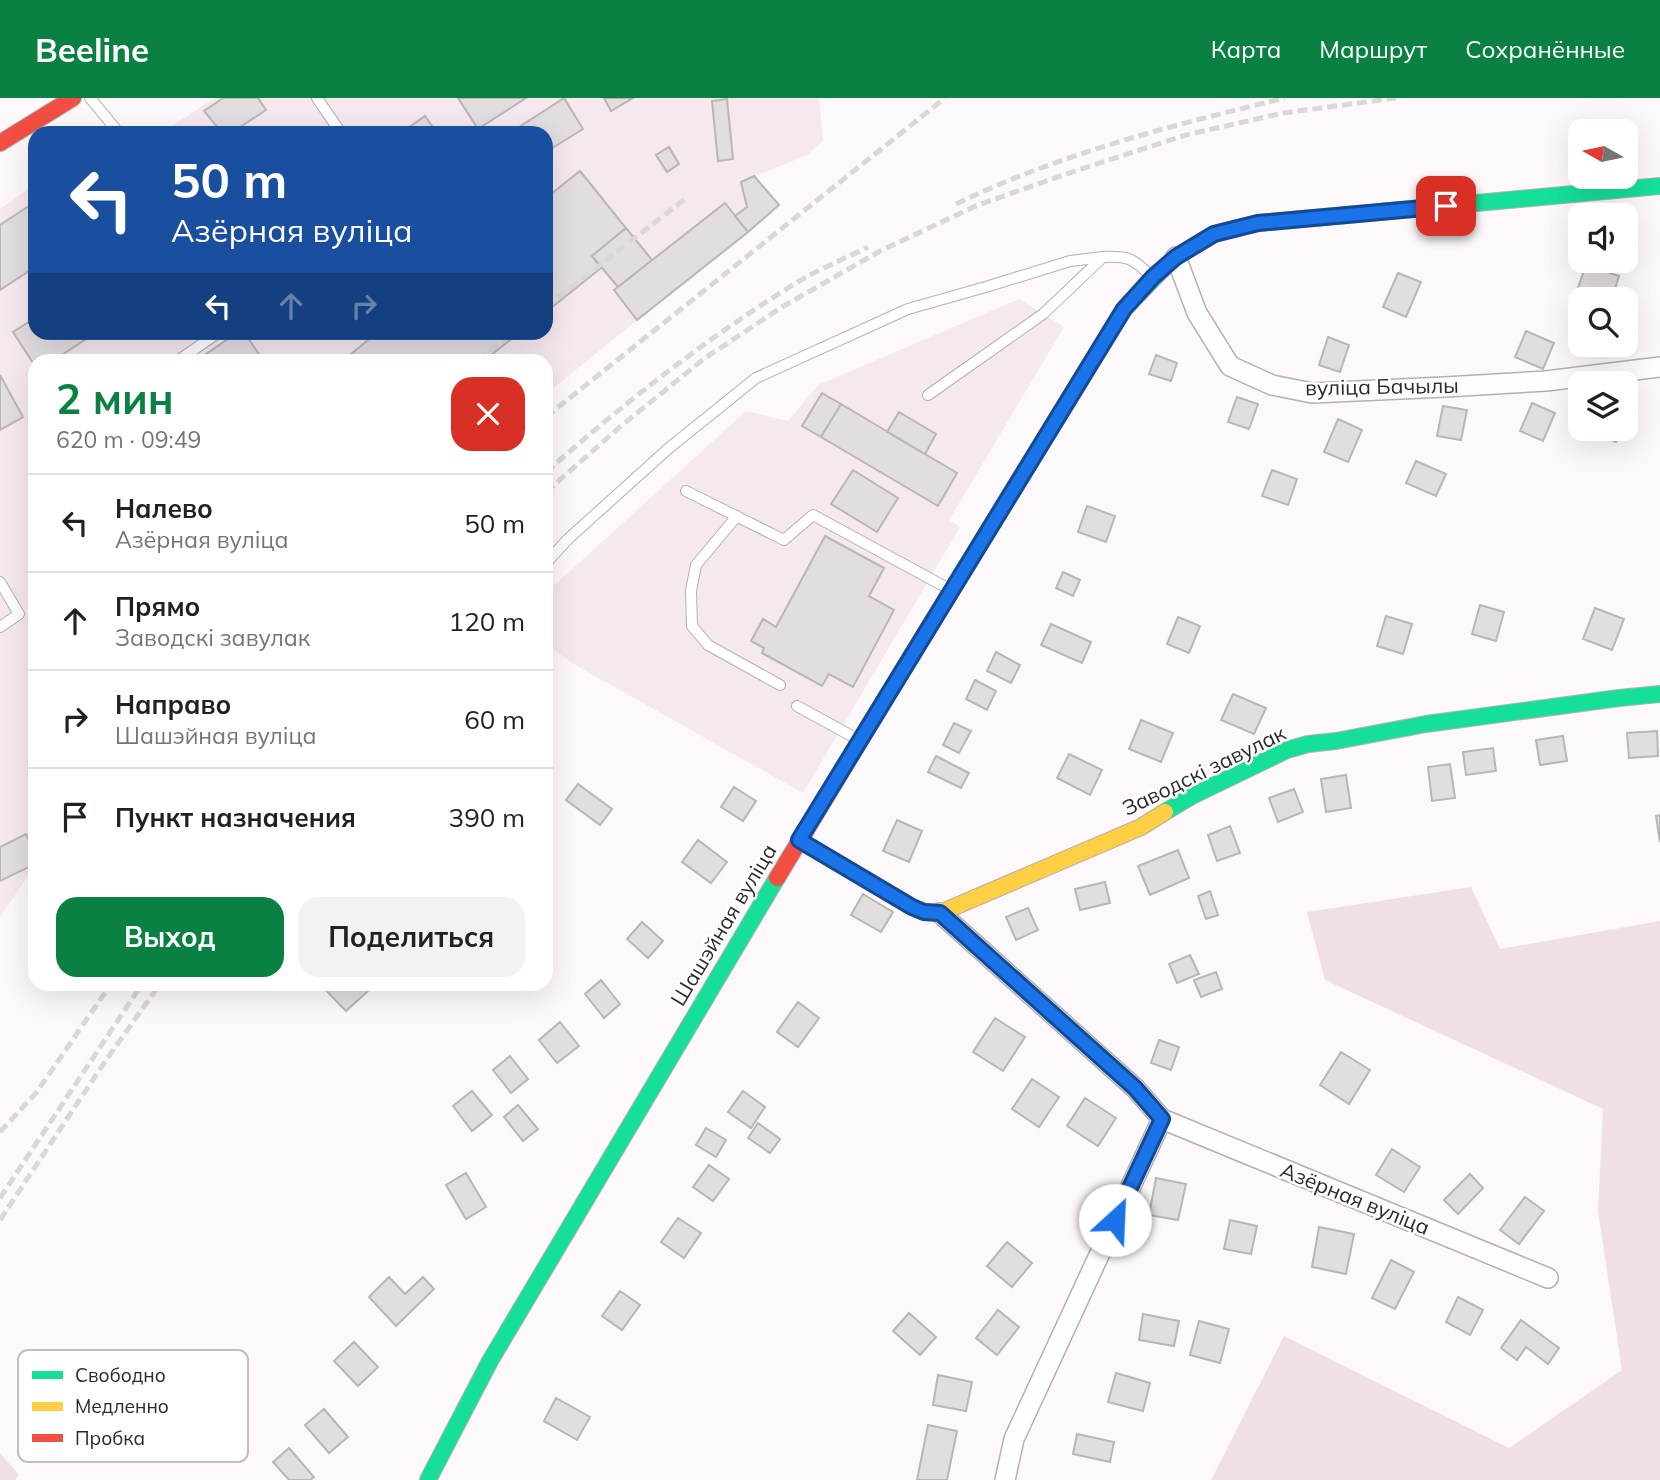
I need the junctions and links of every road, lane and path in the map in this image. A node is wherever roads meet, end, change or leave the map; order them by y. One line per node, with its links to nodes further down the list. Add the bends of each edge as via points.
1 (73, 98): 6 (main road)
2 (90, 98): 4 (lane)
3 (317, 98): 5 (lane)
4 (113, 126)
5 (336, 126)
6 (0, 143)
7 (1660, 186): 9 (main road, Шашэйная вуліца, via 1258,223 1214,234)
8 (1103, 257): 10 (lane, via 1125,256); 14 (lane, via 1043,314); 17 (lane, via 1070,261 908,309 756,378 669,448)
9 (1176, 257): 10 (main road, Шашэйная вуліца); 13 (street, вуліца Бачылы, via 1197,313 1230,366 1272,385 1312,393 1546,382)
10 (1153, 277): 19 (main road, Шашэйная вуліца, via 1124,309)
11 (208, 340): 12 (lane)
12 (188, 354)
13 (1660, 368)
14 (928, 396)
15 (686, 491): 16 (lane)
16 (737, 516): 19 (lane, via 784,540 813,515); 21 (lane, via 696,565 692,626 708,645)
17 (553, 555)
18 (0, 582): 20 (lane, via 19,614)
19 (951, 590): 24 (main road, Шашэйная вуліца)
20 (0, 627)
21 (780, 685)
22 (1660, 694): 26 (main road, Заводскі завулак, via 1426,724 1286,750 1141,827)
23 (797, 706): 24 (lane)
24 (860, 740): 25 (main road, Шашэйная вуліца)
25 (799, 840): 26 (main road, via 912,907); 29 (main road, Шашэйная вуліца, via 490,1361)
26 (940, 913): 27 (street, Азёрная вуліца, via 1135,1088)
27 (1162, 1119): 28 (street, Азёрная вуліца); 30 (street, via 1014,1439)
28 (1548, 1278)
29 (428, 1480)
30 (1004, 1480)

